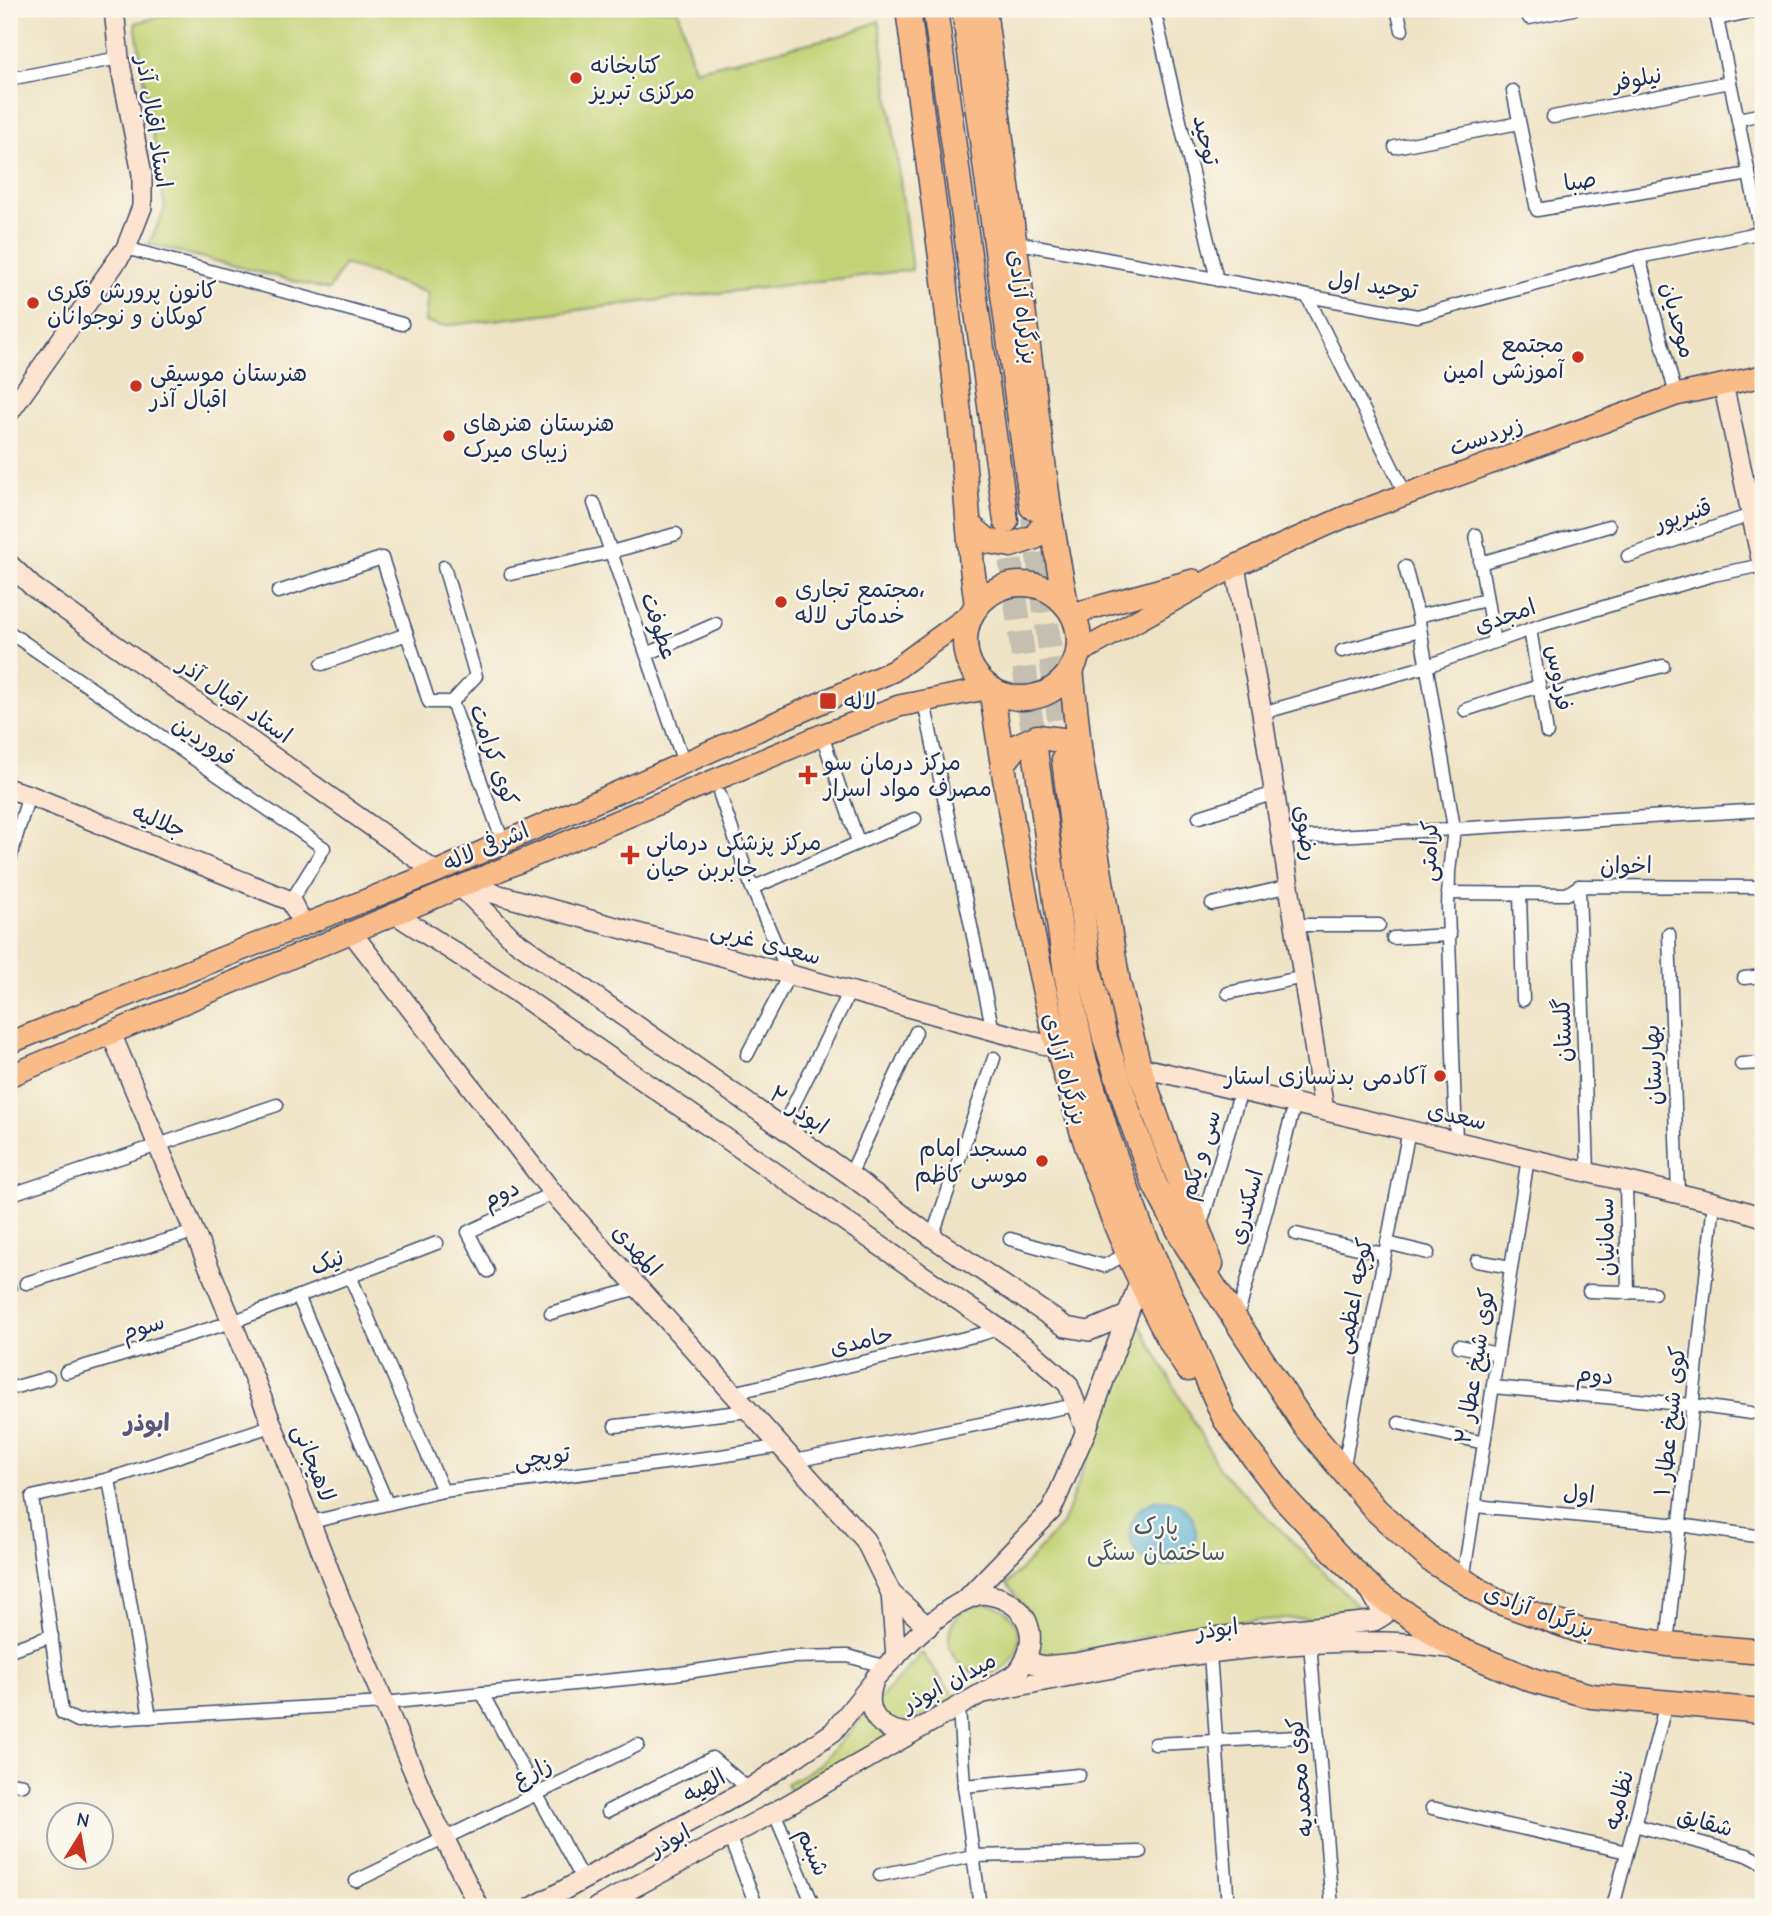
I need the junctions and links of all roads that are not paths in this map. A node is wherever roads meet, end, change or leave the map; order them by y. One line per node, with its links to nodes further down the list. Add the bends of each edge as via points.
1 (935, 9): 38 (highway, بزرگراه آزادی)
2 (964, 9): 36 (highway, بزرگراه آزادی)
3 (984, 9): 24 (highway, بزرگراه آزادی)
4 (1154, 9): 27 (street, توحید)
5 (1397, 9): 12 (street)
6 (1573, 9): 11 (street)
7 (1763, 9): 10 (street)
8 (119, 10): 13 (street, استاد اقبال آذر)
9 (912, 14): 39 (highway)
10 (1716, 14): 15 (street)
11 (1529, 18)
12 (1402, 30)
13 (119, 58): 14 (street); 25 (street, استاد اقبال آذر, via 142,174 142,207)
14 (9, 79)
15 (1730, 82): 18 (street, نیلوفر); 19 (street)
16 (1513, 91): 20 (street, صبا)
17 (1763, 114): 19 (street)
18 (1553, 117)
19 (1738, 119): 22 (street)
20 (1519, 123): 21 (street); 22 (street, صبا, via 1537,210)
21 (1395, 147)
22 (1749, 174): 23 (street)
23 (1762, 232): 26 (street, توحید اول)
24 (1014, 242): 27 (street, توحید اول); 36 (highway, بزرگراه آزادی)
25 (126, 248): 29 (street); 33 (street, استاد اقبال آذر)
26 (1639, 257): 28 (street, توحید اول, via 1416,316); 32 (street, موحدیان)
27 (1217, 280): 28 (street, توحید اول)
28 (1308, 298): 34 (street)
29 (402, 324)
30 (1763, 376): 31 (main road, زبردست)
31 (1723, 384): 32 (main road, زبردست); 37 (street)
32 (1676, 395): 34 (main road, زبردست)
33 (9, 413)
34 (1405, 494): 47 (main road, زبردست)
35 (594, 503): 43 (street, عطوفت)
36 (1041, 514): 39 (highway, via 1035,537 1012,545 988,541); 54 (highway, بزرگراه آزادی)
37 (1751, 514): 44 (street, قنبرپور); 49 (street)
38 (1006, 521)
39 (970, 526): 55 (highway)
40 (1609, 526): 45 (street)
41 (676, 534): 43 (street)
42 (1476, 535): 45 (street)
43 (611, 552): 51 (street); 64 (street, عطوفت)
44 (1628, 556)
45 (1480, 563): 53 (street)
46 (9, 564): 94 (street, استاد اقبال آذر, via 33,587)
47 (1235, 566): 54 (main road, زبردست); 65 (main road, زبردست); 74 (street, رضوی)
48 (1405, 566): 56 (street, کرامتی)
49 (1763, 566): 58 (street, امجدی, via 1713,575)
50 (443, 567): 71 (street, کوی کرامت, via 476,676)
51 (511, 574)
52 (278, 592): 61 (street, via 382,558)
53 (1486, 600): 56 (street); 62 (street)
54 (1069, 609): 55 (highway, via 1053,593 1019,584 1001,587); 65 (highway, via 1079,639)
55 (974, 610): 69 (highway, via 964,644 968,662); 79 (main road, اشرفی لاله, via 894,671)
56 (1418, 616): 59 (street, کرامتی)
57 (716, 624): 64 (street)
58 (1530, 629): 62 (street, امجدی); 70 (street, فردوس)
59 (1420, 630): 63 (street); 67 (street, کرامتی)
60 (9, 632): 102 (street, فروردین, via 324,848)
61 (407, 634): 66 (street); 71 (street, via 429,702)
62 (1494, 642): 67 (street, امجدی)
63 (1342, 651)
64 (647, 654): 79 (street, عطوفت)
65 (1074, 662): 69 (highway, via 1060,683 1044,693 1008,696); 78 (highway, بزرگراه آزادی)
66 (322, 664)
67 (1427, 666): 74 (street, امجدی); 88 (street, کرامتی)
68 (1663, 666): 70 (street)
69 (991, 688): 72 (main road, اشرفی لاله); 80 (highway, بزرگراه آزادی)
70 (1540, 692): 73 (street); 75 (street, فردوس)
71 (452, 702): 92 (street, کوی کرامت)
72 (924, 702): 76 (main road, اشرفی لاله, via 899,706); 119 (street)
73 (1465, 710)
74 (1262, 713): 82 (street, رضوی)
75 (1547, 733)
76 (822, 735): 90 (street); 95 (main road, اشرفی لاله)
77 (1036, 757): 183 (highway, بزرگراه آزادی, via 1066,973 1084,1059 1140,1226)
78 (1072, 757): 80 (highway, via 1063,740 1037,737 1017,746); 128 (highway, بزرگراه آزادی); 169 (highway, بزرگراه آزادی, via 1089,968 1105,1038 1155,1185)
79 (684, 763): 92 (main road, اشرفی لاله)
80 (1003, 764): 123 (highway, بزرگراه آزادی)
81 (9, 789): 84 (street, جلالیه)
82 (1275, 793): 86 (street); 91 (street, رضوی)
83 (720, 795): 99 (street)
84 (29, 796): 89 (street); 102 (street, جلالیه)
85 (1763, 810): 88 (street)
86 (1199, 817)
87 (915, 819): 99 (street)
88 (1454, 828): 91 (street); 100 (street, کرامتی)
89 (13, 836): 93 (street)
90 (856, 836)
91 (1282, 838): 96 (street, رضوی)
92 (503, 842): 94 (main road, اشرفی لاله)
93 (9, 864)
94 (436, 872): 105 (main road, اشرفی لاله)
95 (462, 886): 104 (main road, اشرفی لاله); 112 (street, سعدی غربی); 134 (street, ابوذر ۲, via 513,939)
96 (1290, 886): 103 (street); 106 (street, رضوی)
97 (1580, 887): 98 (street, اخوان); 101 (street, اخوان, via 1567,894); 139 (street, گلستان)
98 (1763, 887)
99 (752, 888): 112 (street)
100 (1448, 893): 101 (street, اخوان); 110 (street, کرامتی)
101 (1520, 894): 118 (street)
102 (291, 901): 105 (street)
103 (1212, 904)
104 (395, 915): 108 (main road, اشرفی لاله); 171 (street, via 510,988)
105 (303, 925): 122 (main road, اشرفی لاله)
106 (1296, 925): 107 (street); 114 (street, رضوی)
107 (1379, 925)
108 (352, 933): 121 (main road, اشرفی لاله); 142 (street, المهدی)
109 (1669, 934): 143 (street, بهارستان)
110 (1450, 935): 111 (street); 136 (street, کرامتی)
111 (1393, 938)
112 (789, 975): 116 (street, سعدی غربی); 124 (street)
113 (1763, 976): 115 (street)
114 (1304, 977): 117 (street); 133 (street, رضوی)
115 (1744, 978)
116 (849, 991): 119 (street, سعدی غربی); 134 (street)
117 (1228, 993)
118 (1523, 1000)
119 (993, 1031): 123 (street, سعدی غربی)
120 (916, 1032): 140 (street)
121 (111, 1033): 129 (main road, اشرفی لاله); 137 (street, لاهیجانی)
122 (9, 1042)
123 (1057, 1048): 154 (highway, بزرگراه آزادی, via 1085,1145)
124 (747, 1055)
125 (994, 1058): 150 (street)
126 (1741, 1063): 127 (street)
127 (1763, 1063)
128 (1139, 1067): 130 (street, سعدی); 147 (highway, بزرگراه آزادی)
129 (9, 1076)
130 (1241, 1090): 131 (street, سعدی); 147 (street, سی و یکم)
131 (1295, 1103): 133 (street, سعدی); 169 (street, اسکندری)
132 (277, 1105): 137 (street)
133 (1324, 1110): 135 (street, سعدی)
134 (782, 1128): 140 (street, ابوذر ۲)
135 (1409, 1130): 136 (street, سعدی); 153 (street, کوچه اعظمی)
136 (1456, 1141): 138 (street, سعدی)
137 (157, 1144): 144 (street); 148 (street, لاهیجانی)
138 (1528, 1158): 139 (street, سعدی); 157 (street, کوی شیخ عطار ۲)
139 (1588, 1172): 141 (street, سعدی)
140 (850, 1175): 150 (street, ابوذر ۲)
141 (1626, 1181): 143 (street, سعدی); 164 (street, سامانیان)
142 (553, 1193): 158 (street, دوم, via 468,1232); 162 (street, المهدی)
143 (1678, 1194): 145 (street, سعدی)
144 (9, 1195)
145 (1714, 1202): 146 (street, سعدی); 180 (street, کوی شیخ عطار ۱)
146 (1763, 1217)
147 (1199, 1231): 169 (highway, بزرگراه آزادی)
148 (194, 1232): 161 (street); 170 (street, لاهیجانی)
149 (1296, 1234): 153 (street)
150 (932, 1237): 168 (street, ابوذر ۲, via 1066,1327 1089,1331)
151 (1010, 1239): 154 (street, via 1104,1266)
152 (437, 1242): 159 (street, نیک)
153 (1385, 1249): 155 (street); 191 (street, کوچه اعظمی)
154 (1128, 1253): 160 (highway, بزرگراه آزادی)
155 (1428, 1253)
156 (1477, 1261): 157 (street)
157 (1511, 1267): 173 (street, کوی شیخ عطار ۲)
158 (488, 1271)
159 (350, 1276): 166 (street, نیک); 193 (street)
160 (1140, 1280): 168 (street); 183 (highway, بزرگراه آزادی, via 1182,1361)
161 (26, 1283)
162 (638, 1288): 167 (street); 178 (street, المهدی)
163 (1589, 1291): 164 (street)
164 (1628, 1293): 165 (street)
165 (1654, 1293)
166 (298, 1296): 170 (street, نیک); 194 (street)
167 (551, 1313)
168 (1127, 1315): 187 (street)
169 (1233, 1318): 191 (highway, بزرگراه آزادی, via 1304,1424)
170 (232, 1322): 174 (street, سوم); 185 (street, لاهیجانی)
171 (999, 1328): 178 (street, حامدی); 179 (street, via 1069,1384)
172 (1459, 1346): 173 (street)
173 (1498, 1354): 176 (street, کوی شیخ عطار ۲)
174 (66, 1372)
175 (48, 1378): 177 (street)
176 (1493, 1387): 180 (street, دوم); 188 (street, کوی شیخ عطار ۲)
177 (9, 1389)
178 (733, 1393): 181 (street, المهدی)
179 (1076, 1405): 187 (street); 190 (street)
180 (1693, 1405): 182 (street, دوم); 197 (street, کوی شیخ عطار ۱)
181 (749, 1411): 186 (street); 189 (street, المهدی)
182 (1751, 1413)
183 (1225, 1419): 200 (highway, بزرگراه آزادی, via 1287,1501)
184 (1399, 1423): 188 (street)
185 (274, 1425): 192 (street); 196 (street, لاهیجانی)
186 (615, 1426)
187 (1086, 1431): 202 (street, via 1051,1511)
188 (1484, 1443): 195 (street, کوی شیخ عطار ۲)
189 (780, 1446): 190 (street, المهدی); 193 (street, توپچی)
190 (794, 1461): 201 (street, المهدی, via 865,1540)
191 (1343, 1470): 199 (highway, بزرگراه آزادی, via 1376,1510 1431,1560)
192 (109, 1479): 205 (street, via 32,1497); 219 (street)
193 (443, 1491): 194 (street, توپچی)
194 (387, 1503): 196 (street, توپچی)
195 (1475, 1506): 197 (street, اول); 199 (street, کوی شیخ عطار ۲)
196 (311, 1522): 215 (street, لاهیجانی)
197 (1680, 1525): 198 (street, اول); 206 (street, کوی شیخ عطار ۱)
198 (1756, 1536)
199 (1463, 1580): 206 (highway, بزرگراه آزادی, via 1494,1600 1581,1631)
200 (1365, 1583): 204 (street, ابوذر, via 1384,1615); 207 (highway, بزرگراه آزادی)
201 (891, 1593): 203 (street, المهدی); 212 (street, المهدی)
202 (968, 1597): 203 (street, میدان ابوذر); 211 (street, میدان ابوذر, via 996,1596 1019,1610 1031,1635)
203 (928, 1627): 212 (street, میدان ابوذر)
204 (1310, 1635): 207 (street, ابوذر); 210 (street, ابوذر); 211 (street, ابوذر, via 1172,1643 1044,1666 1032,1663); 221 (street, کوی محمدیه)
205 (52, 1636): 208 (street); 219 (street, via 62,1713 78,1721)
206 (1667, 1644): 209 (highway, بزرگراه آزادی)
207 (1458, 1649): 216 (highway, بزرگراه آزادی, via 1532,1680 1591,1696)
208 (9, 1650)
209 (1763, 1652)
210 (1210, 1654): 214 (street, ابوذر); 222 (street)
211 (1028, 1656): 214 (street, میدان ابوذر, via 1017,1674)
212 (886, 1668): 213 (street, via 848,1656 789,1657); 220 (street, میدان ابوذر, via 869,1694 873,1714 885,1727); 229 (street, الهیه, via 833,1732)
213 (482, 1693): 215 (street); 230 (street)
214 (984, 1693): 217 (street, میدان ابوذر)
215 (384, 1703): 219 (street); 236 (street, لاهیجانی)
216 (1666, 1703): 218 (highway, بزرگراه آزادی); 234 (street, نظامیه)
217 (959, 1707): 220 (street, میدان ابوذر); 228 (street)
218 (1763, 1711)
219 (150, 1717)
220 (912, 1733): 233 (street, ابوذر)
221 (1318, 1736): 222 (street); 252 (street, کوی محمدیه)
222 (1216, 1743): 223 (street); 251 (street)
223 (1155, 1744)
224 (638, 1745): 230 (street, زارع)
225 (1079, 1775): 228 (street)
226 (9, 1783): 227 (street)
227 (23, 1785)
228 (964, 1786): 239 (street)
229 (749, 1789): 232 (street, via 712,1758); 242 (street, الهیه)
230 (538, 1793): 236 (street, زارع); 242 (street)
231 (1432, 1808): 237 (street)
232 (608, 1811)
233 (774, 1812): 235 (street, ابوذر); 249 (street, شبنم)
234 (1634, 1825): 237 (street, نظامیه); 240 (street, شقایق, via 1747,1855)
235 (729, 1836): 244 (street, ابوذر); 248 (street)
236 (444, 1838): 243 (street, زارع); 245 (street, لاهیجانی)
237 (1628, 1852): 253 (street, نظامیه)
238 (1140, 1853): 239 (street)
239 (973, 1856): 241 (street); 250 (street)
240 (1763, 1864)
241 (880, 1875)
242 (583, 1880): 246 (street, الهیه)
243 (356, 1881)
244 (629, 1899): 247 (street, ابوذر)
245 (479, 1907)
246 (533, 1907)
247 (597, 1907)
248 (757, 1907)
249 (814, 1907)
250 (980, 1907)
251 (1228, 1907)
252 (1332, 1907)
253 (1613, 1907)

